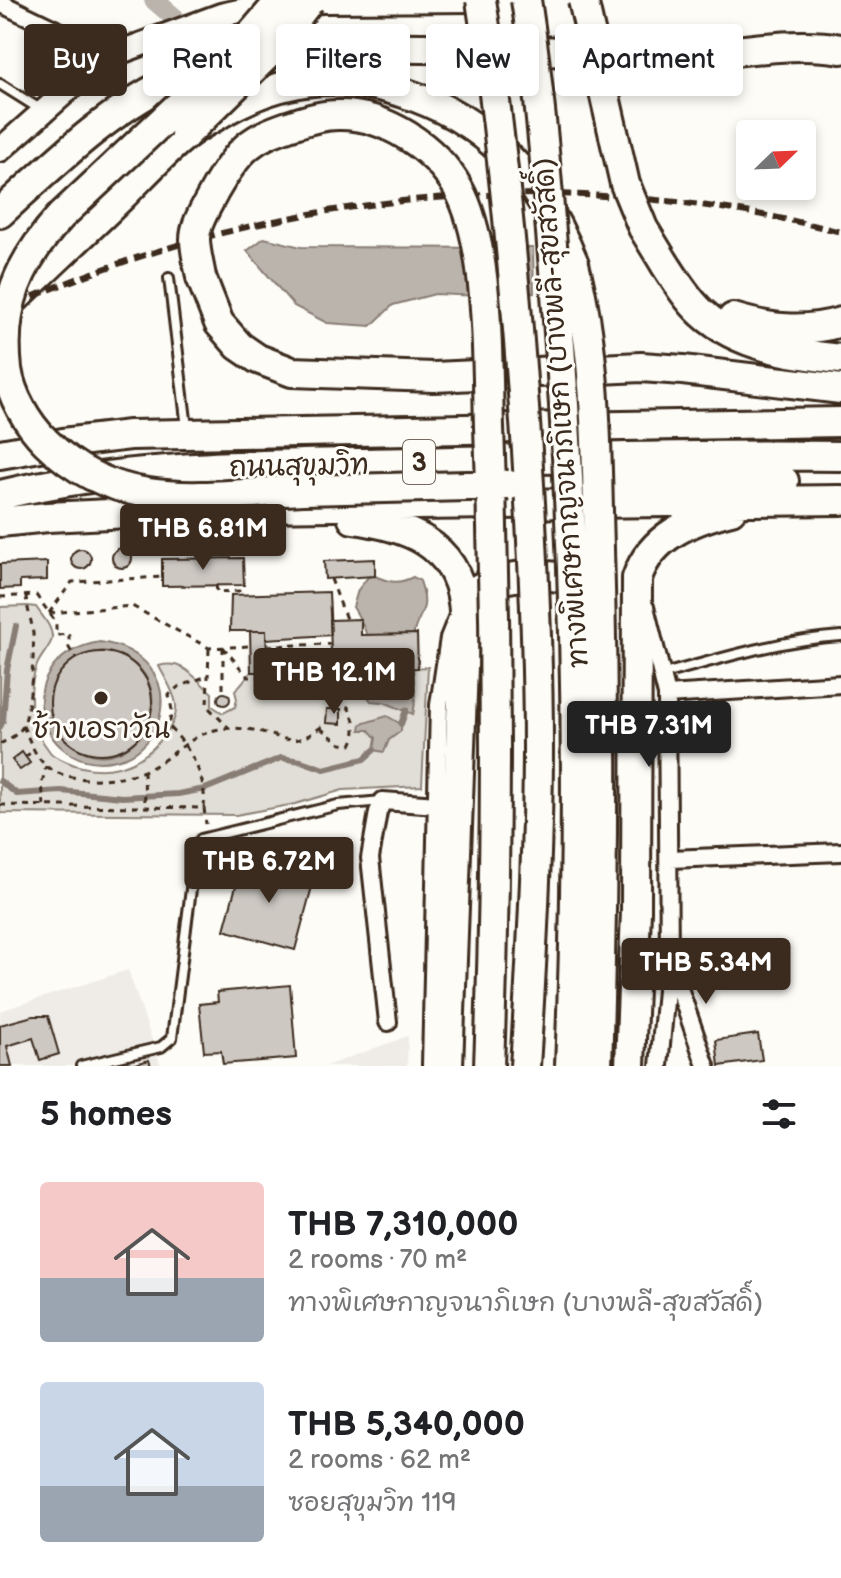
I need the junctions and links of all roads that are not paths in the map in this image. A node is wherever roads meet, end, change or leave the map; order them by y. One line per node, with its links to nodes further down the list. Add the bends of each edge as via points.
1 (310, 0): 14 (highway, bridge, via 266,56)
2 (480, 0): 5 (main road); 49 (highway, ทางพิเศษกาญจนาภิเษก (บางพลี-สุขสวัสดิ์), bridge, via 508,212 532,543 538,760)
3 (526, 0): 50 (highway, ทางพิเศษกาญจนาภิเษก (บางพลี-สุขสวัสดิ์), bridge, via 550,209 573,534 578,758)
4 (583, 0): 18 (highway, bridge, via 625,184 643,228)
5 (413, 1): 6 (main road)
6 (271, 2): 10 (main road); 27 (highway, bridge, via 238,50 34,245 17,276 5,315 9,379 21,409 61,457 115,487 156,496 650,481)
7 (6, 3): 8 (street)
8 (46, 24)
9 (841, 49): 16 (highway, via 770,47 700,54 409,47 241,57 167,83 87,136)
10 (127, 50)
11 (0, 84): 13 (lane)
12 (60, 96): 13 (main road)
13 (43, 111): 15 (main road)
14 (185, 135): 19 (highway); 52 (highway, bridge, via 240,101 275,87 311,79 375,84 441,107 473,125 529,180 562,233 583,299 594,392 603,779)
15 (0, 150)
16 (0, 213)
17 (169, 278): 24 (lane)
18 (686, 294): 20 (highway, via 734,318 767,326 805,329); 21 (highway, via 720,327 743,338)
19 (0, 313)
20 (841, 322)
21 (841, 359)
22 (841, 389): 48 (highway, bridge, via 641,367 434,377 292,372 258,359 219,323 201,277 195,236 202,215 248,146 267,133 339,115 387,124 442,163 471,221 484,296 493,526)
23 (841, 422): 24 (highway, ถนนสุขุมวิท / 3)
24 (188, 433): 25 (highway, ถนนสุขุมวิท / 3, via 130,435)
25 (0, 454)
26 (841, 456): 28 (highway, ถนนสุขุมวิท / 3, via 224,466 108,474)
27 (841, 481)
28 (0, 495)
29 (770, 500): 30 (highway); 31 (highway); 33 (highway, via 677,530 651,551)
30 (841, 500)
31 (253, 507): 32 (highway); 34 (highway, via 372,522 421,536 449,564)
32 (0, 522)
33 (637, 578): 36 (street); 53 (highway)
34 (463, 601): 40 (street, via 449,638 439,705); 47 (highway); 51 (highway, via 482,586 538,574 591,588 592,949)
35 (841, 636): 36 (lane, via 808,638)
36 (664, 674): 38 (street)
37 (841, 684): 38 (street)
38 (667, 695): 42 (street)
39 (383, 801): 40 (street); 44 (street, via 370,858); 45 (lane, via 338,805 208,835 197,843 172,1038 161,1047)
40 (437, 805): 46 (street)
41 (841, 852): 42 (street)
42 (670, 859): 43 (street)
43 (669, 958): 54 (street); 55 (street)
44 (388, 1022)
45 (81, 1066)
46 (431, 1066)
47 (448, 1066)
48 (489, 1066)
49 (525, 1066)
50 (570, 1066)
51 (586, 1066)
52 (597, 1066)
53 (630, 1066)
54 (659, 1066)
55 (706, 1066)

